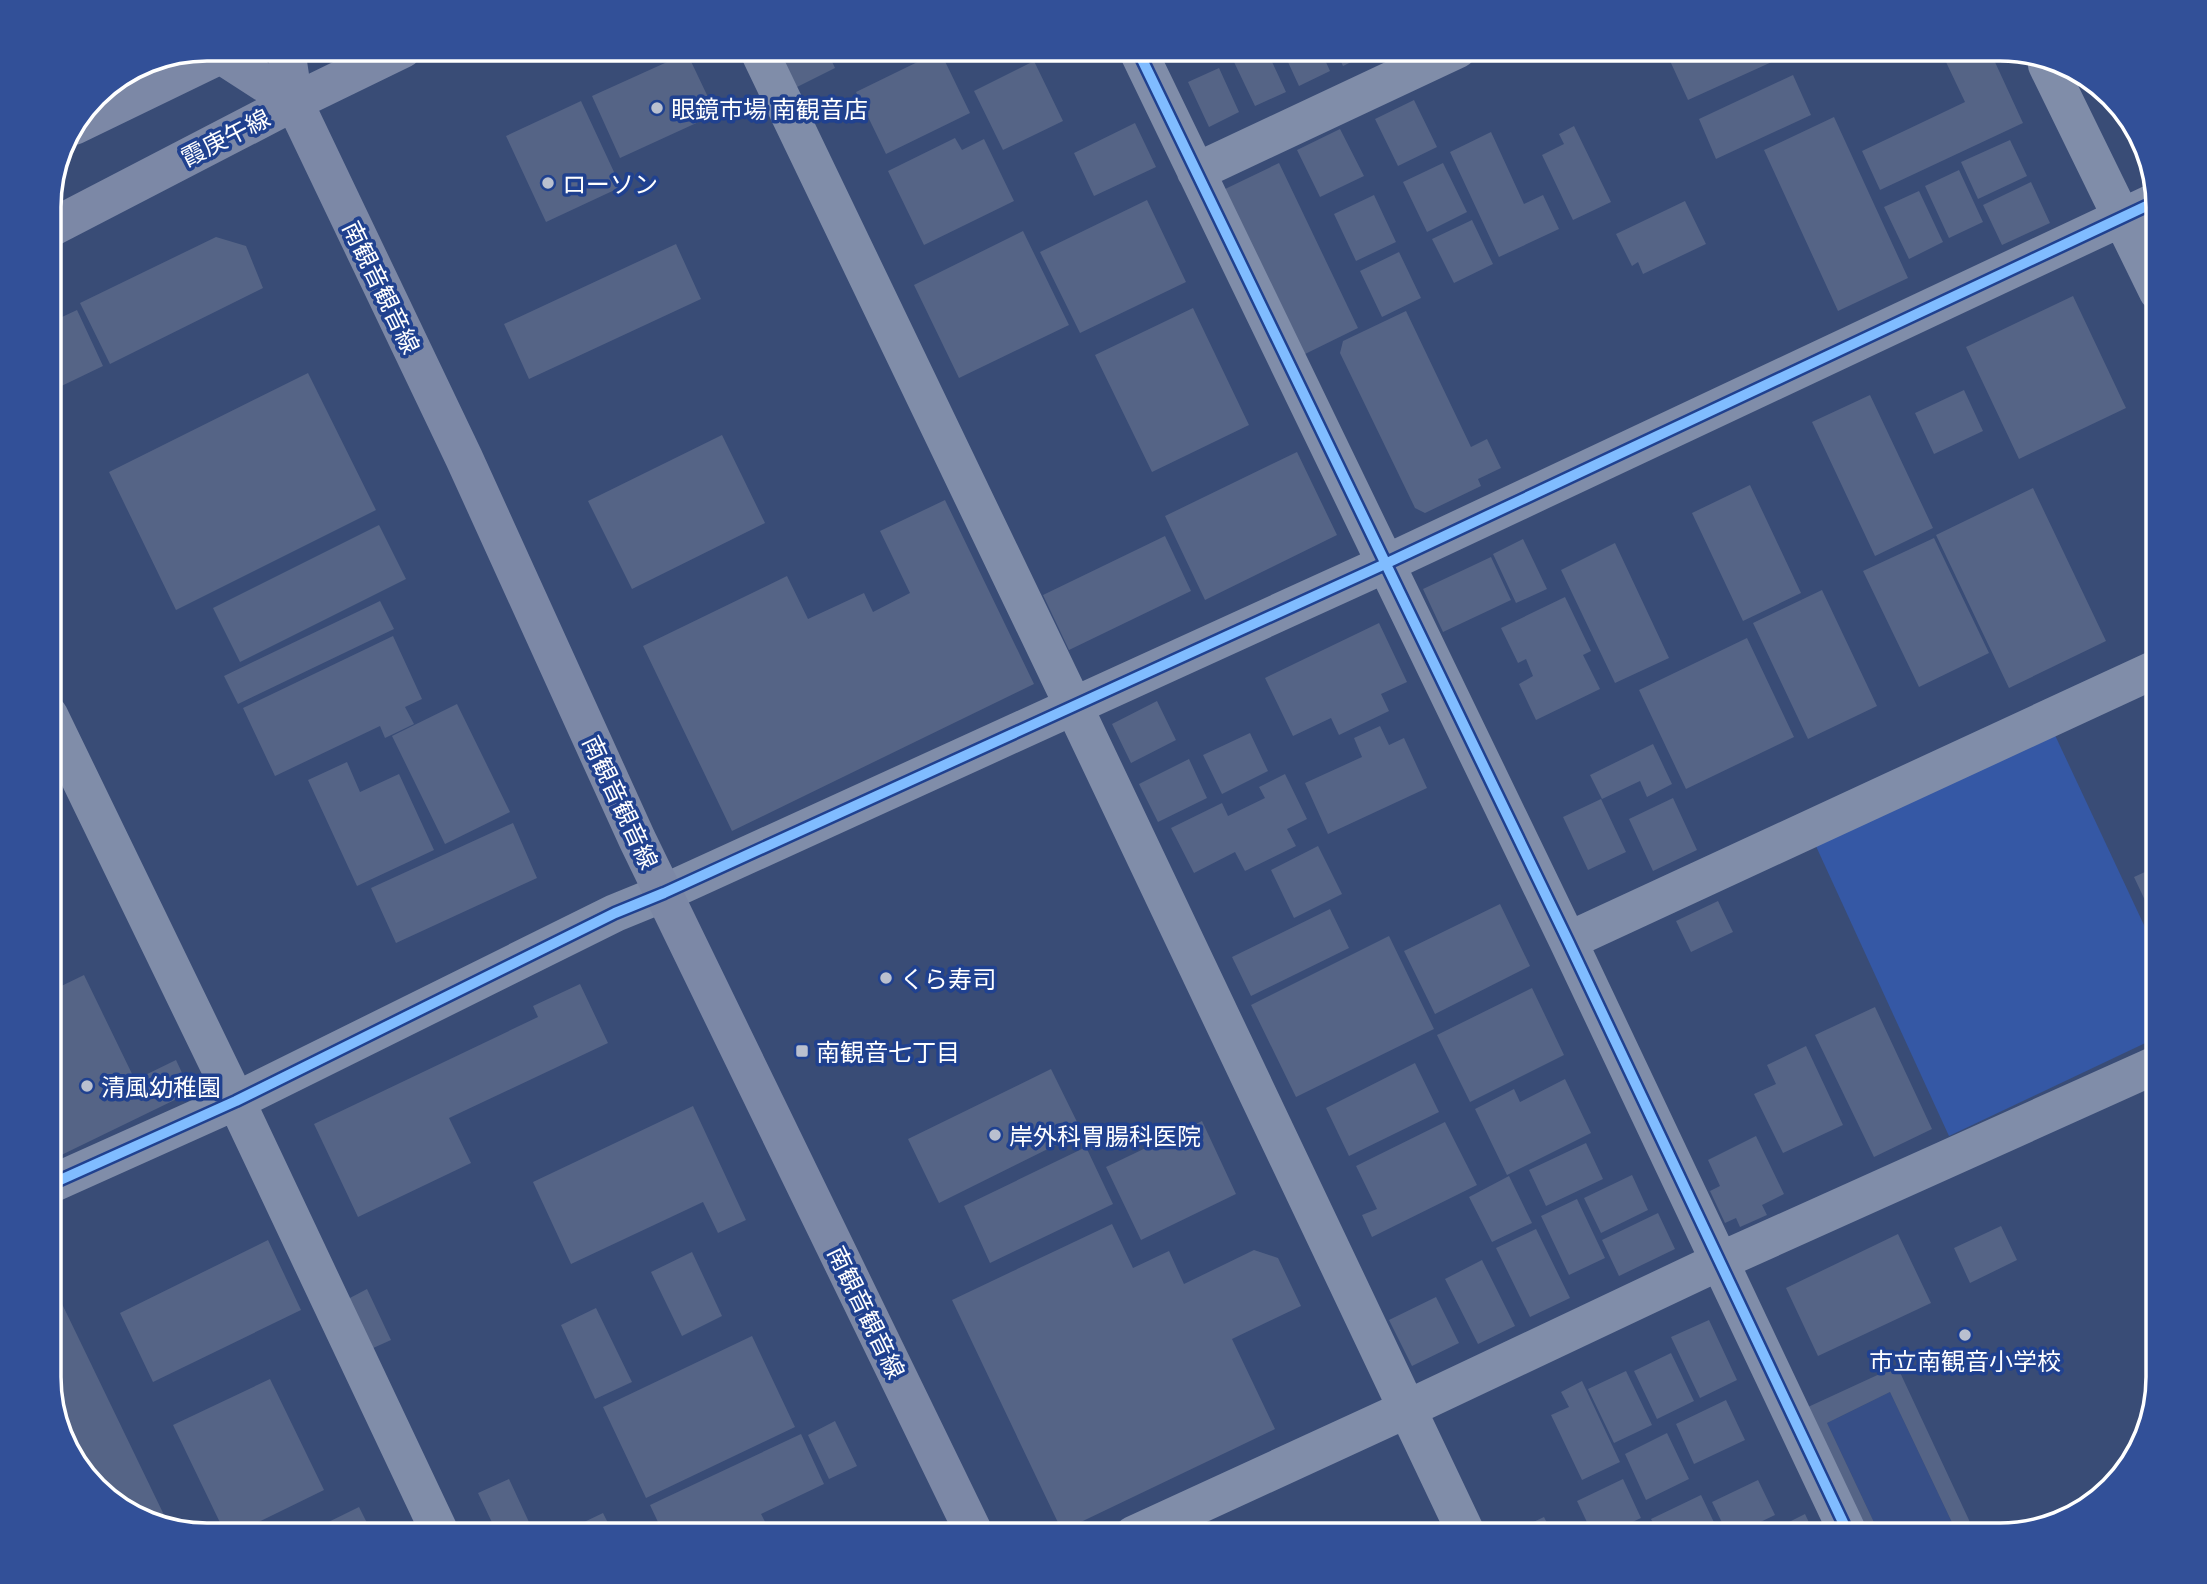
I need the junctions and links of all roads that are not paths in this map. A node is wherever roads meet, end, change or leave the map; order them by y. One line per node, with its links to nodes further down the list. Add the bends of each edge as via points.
1 (1143, 61): 11 (street)
2 (1432, 61): 11 (street)
3 (203, 62): 10 (main road)
4 (240, 62): 9 (main road)
5 (288, 62): 9 (main road, 南観音観音線)
6 (376, 62): 9 (main road, 霞庚午線)
7 (764, 62): 18 (street)
8 (2049, 70): 13 (street)
9 (294, 102): 14 (main road, 霞庚午線); 20 (main road, 南観音観音線)
10 (94, 116)
11 (1196, 172): 16 (street)
12 (2146, 206): 13 (street)
13 (2121, 218): 15 (street); 16 (street)
14 (62, 222)
15 (2146, 268)
16 (1385, 565): 18 (street); 21 (street)
17 (2146, 674): 21 (street)
18 (1074, 708): 20 (street); 26 (street)
19 (62, 742): 23 (street)
20 (664, 893): 23 (street); 28 (main road, 南観音観音線)
21 (1568, 942): 25 (street)
22 (2146, 1068): 25 (street)
23 (236, 1101): 24 (street); 27 (street)
24 (62, 1179)
25 (1718, 1262): 26 (street); 31 (street)
26 (1407, 1409): 29 (street); 30 (street)
27 (435, 1523)
28 (969, 1523)
29 (1159, 1523)
30 (1460, 1523)
31 (1843, 1523)

